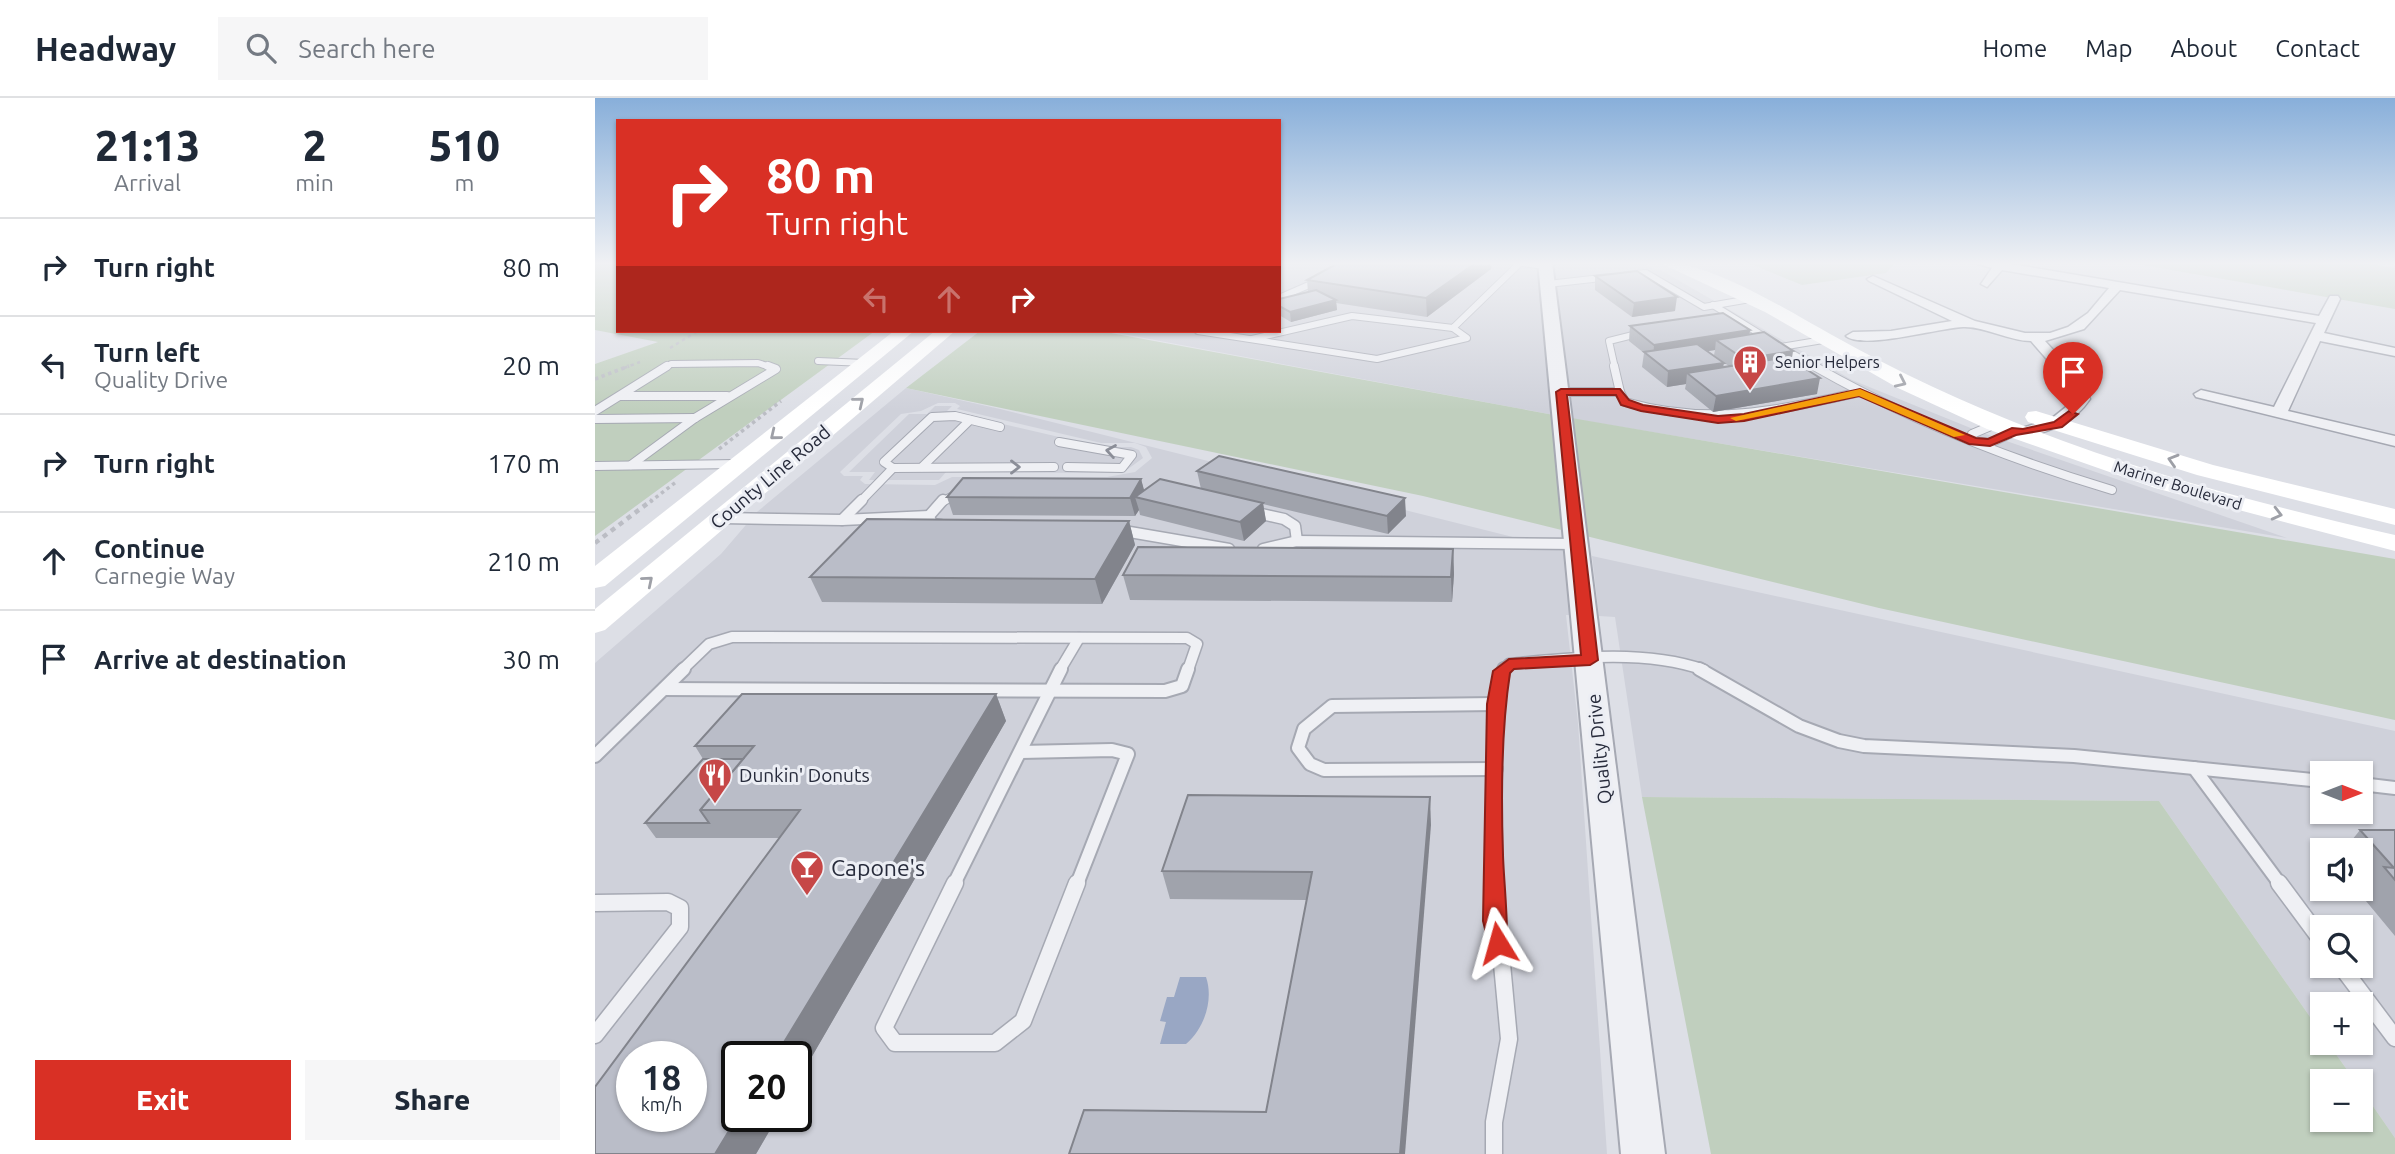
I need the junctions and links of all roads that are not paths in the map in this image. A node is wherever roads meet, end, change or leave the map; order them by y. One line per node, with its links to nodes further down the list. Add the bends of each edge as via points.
1 (1475, 311): 14 (lane)
2 (1544, 311): 30 (street, Quality Drive)
3 (1723, 311): 10 (lane)
4 (1772, 311): 25 (main road, Mariner Boulevard)
5 (1808, 311): 22 (main road)
6 (1940, 311): 13 (street)
7 (2095, 311): 21 (street, via 2084,324 2063,333)
8 (2269, 311): 12 (street)
9 (2329, 311): 12 (street)
10 (1736, 319): 11 (lane); 26 (lane)
11 (1725, 321)
12 (2325, 321): 23 (street)
13 (1965, 323): 21 (street); 22 (street)
14 (1453, 328): 16 (lane, via 1352,316); 24 (lane, via 1467,338 1377,359)
15 (1656, 331): 31 (lane, via 1609,341)
16 (1281, 332)
17 (902, 333): 29 (main road, County Line Road)
18 (944, 333): 60 (main road, County Line Road, one-way to 18)
19 (1212, 333): 24 (lane)
20 (1278, 333): 24 (lane)
21 (2033, 335): 43 (street, via 2079,387 2083,399)
22 (1853, 336): 33 (main road)
23 (2317, 336): 27 (street); 38 (street)
24 (1252, 339)
25 (1822, 340): 26 (lane); 40 (main road, Mariner Boulevard, one-way to 40, via 1918,390)
26 (1781, 347): 32 (lane)
27 (2395, 352)
28 (818, 361): 29 (lane)
29 (865, 363): 48 (main road, County Line Road, one-way to 48)
30 (1561, 392): 31 (lane); 66 (street, Quality Drive)
31 (1620, 392): 32 (lane, via 1625,402 1641,408 1718,420)
32 (1860, 392): 45 (lane)
33 (1973, 393)
34 (2201, 394): 38 (street)
35 (619, 396): 36 (lane); 36 (lane, via 671,364 758,363 776,369); 37 (lane)
36 (730, 396): 39 (lane)
37 (595, 411)
38 (2279, 413): 46 (street)
39 (695, 418): 41 (lane); 50 (lane)
40 (2010, 418): 43 (main road, Mariner Boulevard); 45 (lane, via 1972,435); 45 (lane, via 1990,443); 65 (main road, Mariner Boulevard, one-way to 65, via 2191,490)
41 (595, 419)
42 (970, 420): 44 (lane); 51 (lane); 54 (lane, via 932,417 884,463)
43 (2058, 425): 59 (main road, Mariner Boulevard, one-way to 43, via 2251,482)
44 (1000, 427)
45 (1973, 441): 56 (lane, via 2036,469)
46 (2395, 441)
47 (1059, 442): 53 (lane, one-way to 47, via 1122,468 1132,455)
48 (740, 464): 50 (lane); 69 (main road, County Line Road)
49 (595, 466): 50 (lane)
50 (631, 466)
51 (922, 467): 52 (lane, one-way to 52); 54 (lane)
52 (1054, 467)
53 (1067, 467)
54 (893, 468): 61 (lane)
55 (973, 491): 58 (lane, via 945,498)
56 (2112, 491)
57 (1245, 510): 64 (lane, via 1284,519 1295,526)
58 (929, 516): 61 (lane); 62 (lane, via 932,524)
59 (2395, 516)
60 (720, 517): 61 (lane); 70 (main road, County Line Road, one-way to 60)
61 (842, 520)
62 (952, 526)
63 (1106, 529): 67 (lane)
64 (1297, 541): 66 (lane); 68 (lane, via 1284,547)
65 (2395, 542)
66 (1577, 544): 72 (street, Quality Drive)
67 (1235, 549)
68 (1247, 549)
69 (595, 580)
70 (595, 624)
71 (1079, 638): 73 (lane, via 732,637 709,644); 74 (lane); 74 (lane, via 1187,638 1197,644 1182,686 1165,691)
72 (1590, 660): 75 (lane, via 1509,664 1502,671); 78 (lane, via 1669,662 1707,671 1787,722 1832,740 1867,747 2038,753); 89 (street, Quality Drive)
73 (664, 689): 74 (lane); 77 (lane)
74 (1049, 690): 76 (lane)
75 (1496, 704): 79 (lane); 79 (lane, via 1332,706 1305,723 1299,740 1300,756 1309,766 1324,770)
76 (1021, 752): 76 (lane, via 884,1028 895,1043 995,1043 1023,1021 1128,754 1112,750)
77 (595, 756)
78 (2194, 768): 80 (lane); 84 (lane)
79 (1496, 769): 88 (lane, via 1494,921 1509,1038 1494,1122)
80 (2310, 780)
81 (2373, 785): 82 (lane)
82 (2395, 788)
83 (595, 903): 86 (lane, via 668,902 680,908 680,927)
84 (2310, 925)
85 (2350, 978): 87 (lane)
86 (595, 1035)
87 (2395, 1038)
88 (1494, 1154)
89 (1643, 1154)

